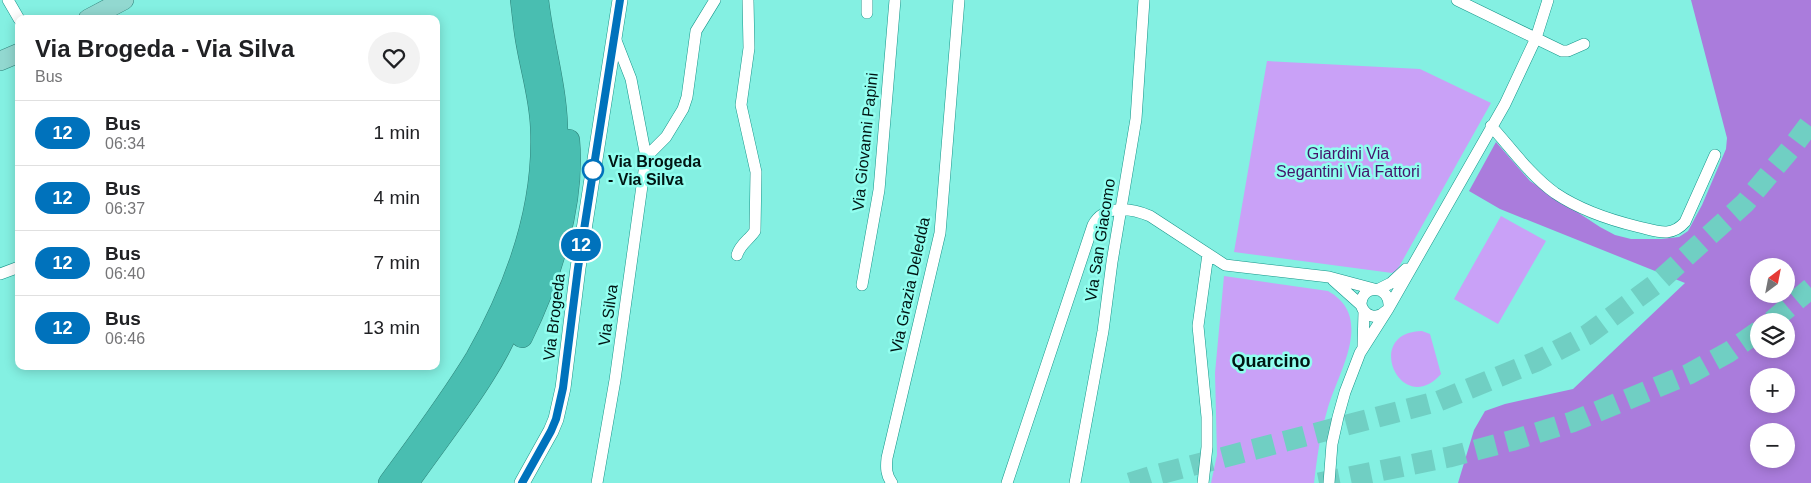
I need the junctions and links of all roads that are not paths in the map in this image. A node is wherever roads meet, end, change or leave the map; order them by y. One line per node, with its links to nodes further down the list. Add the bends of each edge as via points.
1 (8, 0): 15 (street)
2 (124, 0): 16 (main road)
3 (521, 0): 38 (highway, via 540,110 541,148 536,196 526,239 517,270 492,328 456,389)
4 (538, 0): 22 (highway)
5 (620, 0): 17 (street, Via Brogeda)
6 (715, 0): 25 (street, via 696,31 683,109 666,137)
7 (748, 0): 28 (street, via 749,48 741,106 756,172 755,231)
8 (867, 0): 14 (street)
9 (895, 0): 33 (street, Via Giovanni Papini, via 879,190)
10 (959, 0): 43 (street, Via Grazia Deledda, via 940,233 887,458 886,468)
11 (1144, 0): 26 (street, Via San Giacomo, via 1136,119)
12 (1457, 0): 18 (street)
13 (1548, 0): 18 (street)
14 (867, 13)
15 (17, 15)
16 (96, 15)
17 (614, 35): 25 (street, Via Silva, via 631,79); 41 (street, Via Brogeda, via 563,388 551,431)
18 (1536, 38): 19 (street, via 1562,51); 23 (street)
19 (1584, 44)
20 (15, 55): 21 (main road)
21 (0, 61)
22 (550, 68): 39 (highway, via 557,150 547,221 530,280 503,343 484,375); 40 (highway, via 566,118 570,156 562,223 545,281 508,363)
23 (1491, 126): 24 (street, via 1540,180 1567,200 1590,212 1660,232 1673,232 1685,222); 29 (street)
24 (1715, 155)
25 (646, 157): 42 (street, Via Silva)
26 (1120, 210): 27 (street, via 1136,210 1150,216); 44 (street, via 1101,213 1092,225); 45 (street, Via San Giacomo, via 1103,331)
27 (1208, 254): 32 (street, via 1225,265); 46 (street, via 1198,326 1207,417)
28 (737, 255)
29 (1417, 256): 34 (street, via 1398,277); 36 (street)
30 (15, 268): 31 (street)
31 (0, 274)
32 (1330, 277): 34 (street); 35 (street)
33 (862, 285)
34 (1376, 289): 35 (street, via 1362,296); 36 (street, via 1386,294)
35 (1362, 308): 36 (street, via 1375,317); 37 (street)
36 (1388, 309): 37 (street)
37 (1363, 347): 47 (street, via 1338,417)
38 (390, 483)
39 (408, 483)
40 (423, 483)
41 (522, 483)
42 (597, 483)
43 (892, 483)
44 (1007, 483)
45 (1075, 483)
46 (1203, 483)
47 (1328, 483)

